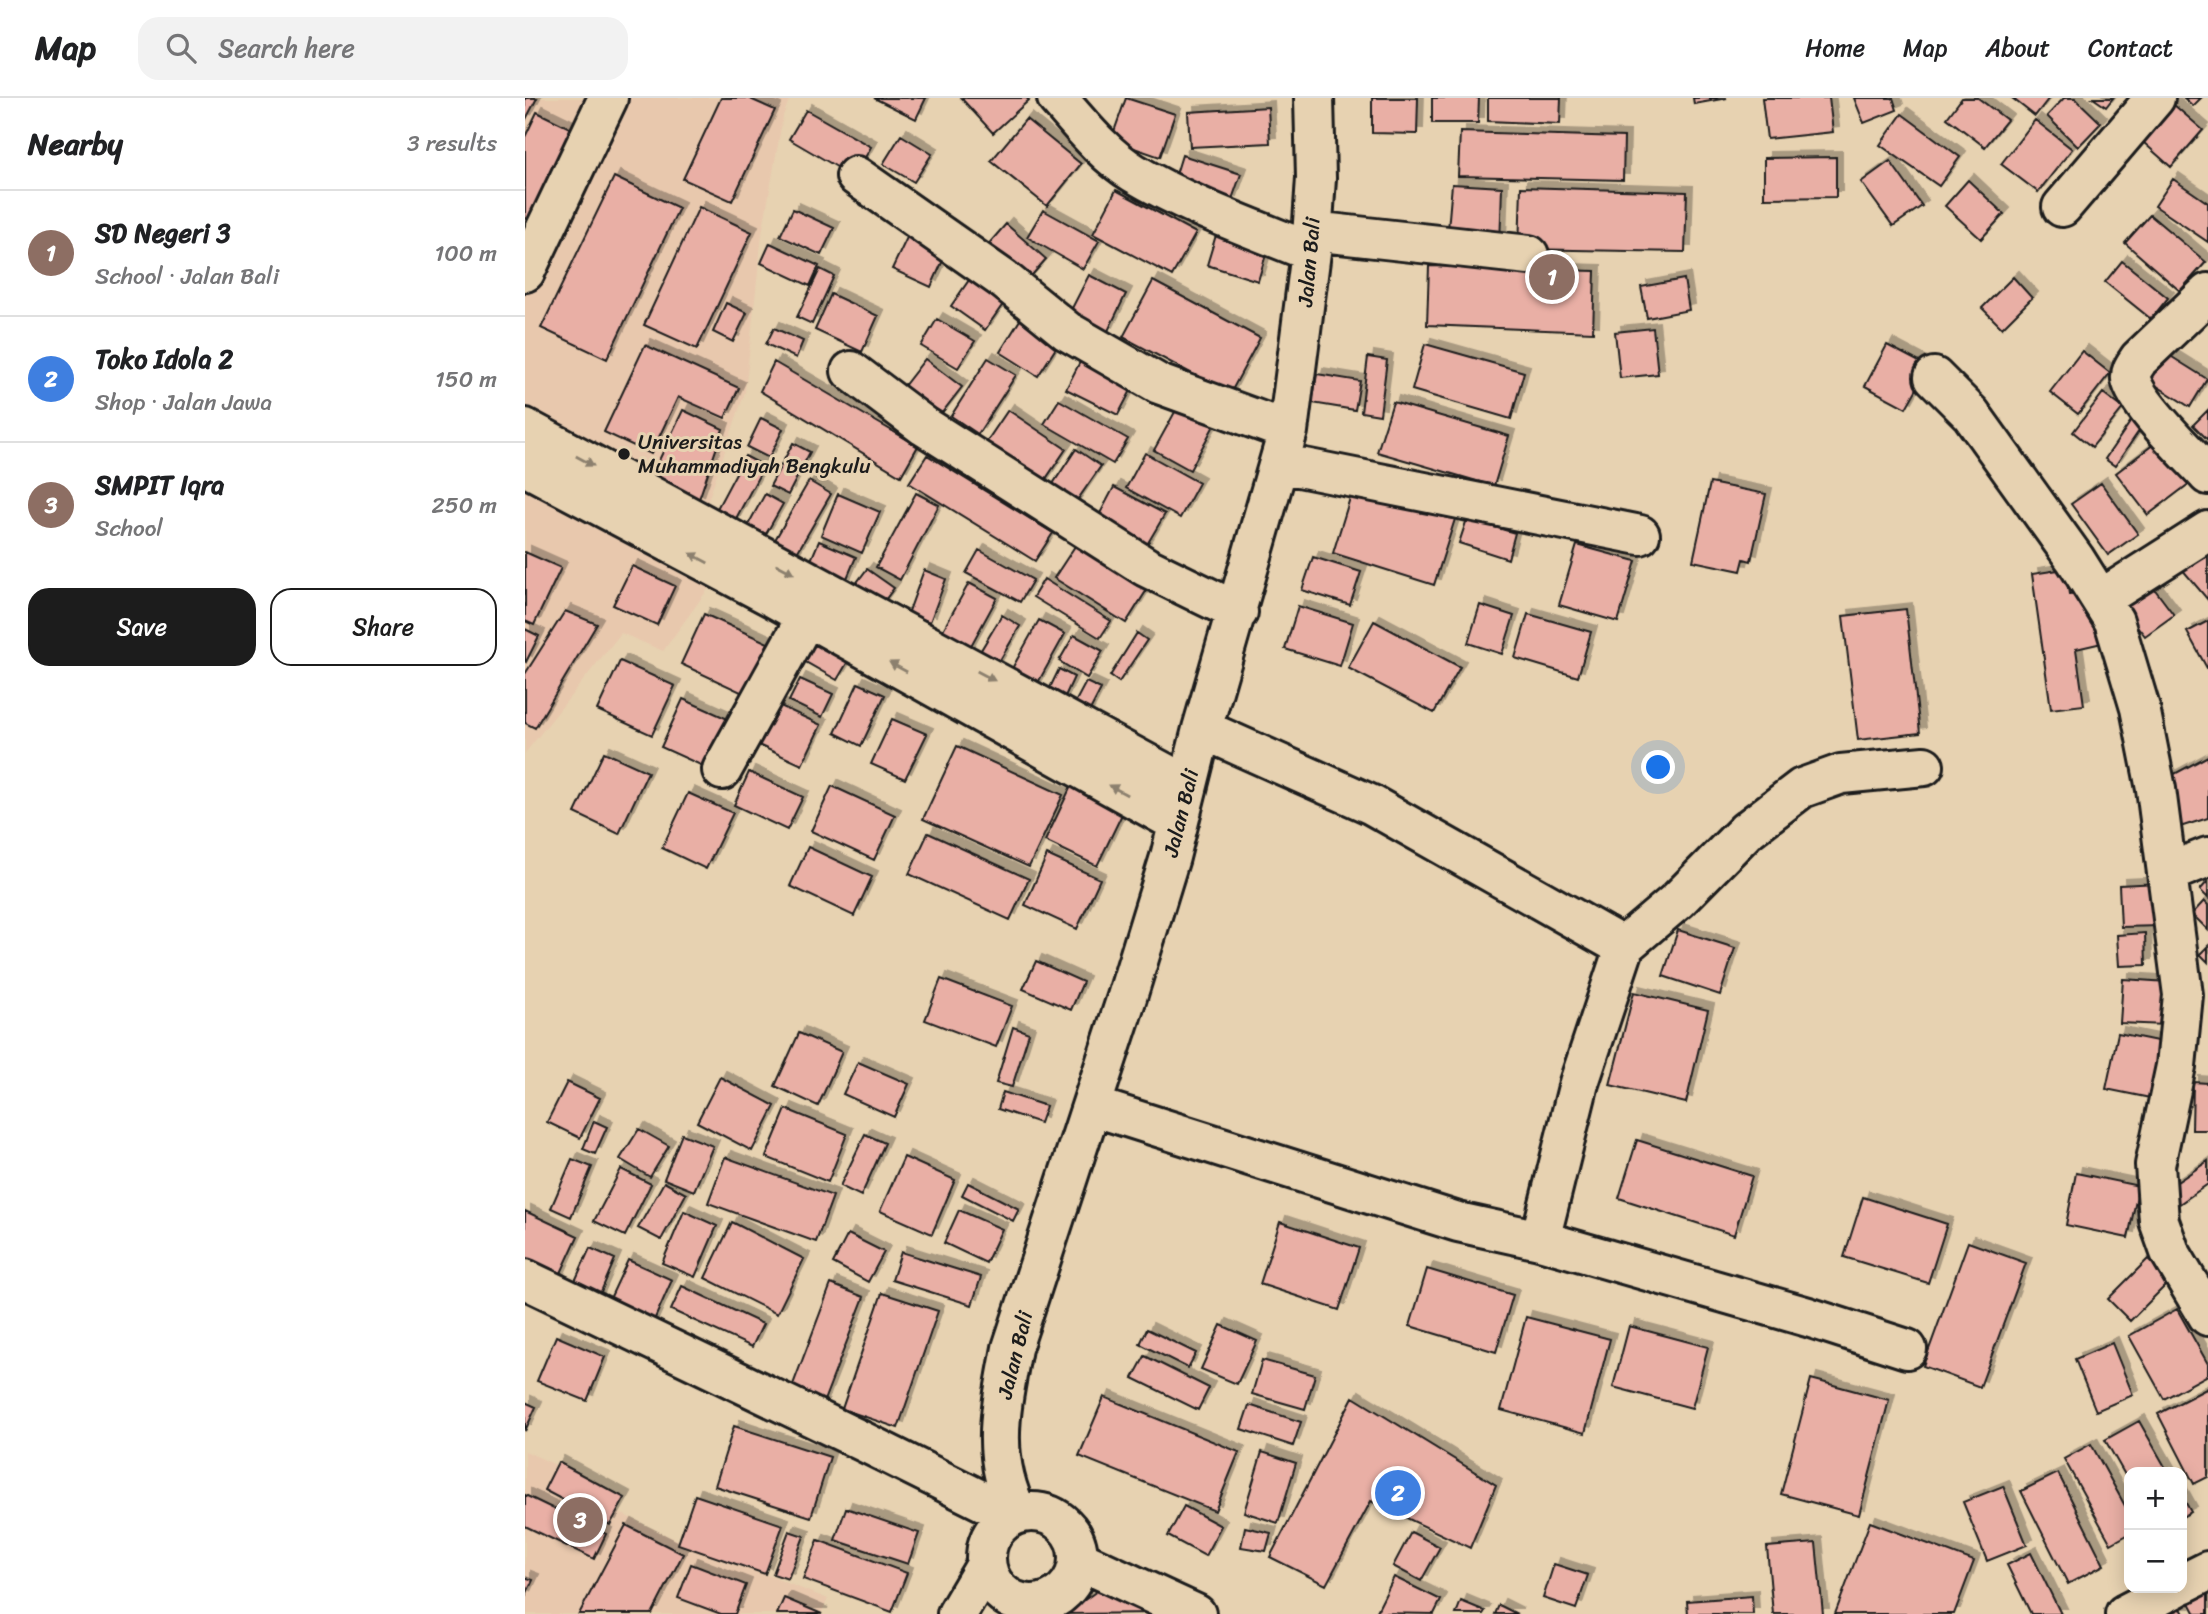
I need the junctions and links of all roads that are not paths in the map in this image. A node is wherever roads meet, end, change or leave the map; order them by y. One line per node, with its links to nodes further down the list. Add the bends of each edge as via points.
1 (608, 98): 9 (street)
2 (1057, 98): 7 (street, via 1095,141 1132,172 1208,210)
3 (1314, 98): 7 (street, Jalan Bali)
4 (2155, 98): 6 (street)
5 (856, 176): 14 (street, via 1003,279 1067,331)
6 (2062, 207)
7 (1312, 241): 8 (street); 14 (street, Jalan Bali)
8 (1529, 255)
9 (525, 272)
10 (2208, 293): 16 (street, via 2139,359 2131,378 2148,408)
11 (851, 371): 20 (street, via 924,426 1146,567)
12 (1934, 377): 19 (street, via 1971,414)
13 (525, 428): 25 (street, one-way to 25)
14 (1284, 447): 18 (street); 20 (street, Jalan Bali)
15 (525, 466): 21 (street, one-way to 15)
16 (2208, 475)
17 (2208, 531): 19 (street)
18 (1640, 535)
19 (2111, 594): 27 (street, via 2114,621)
20 (1238, 612): 22 (street, Jalan Bali)
21 (807, 616): 24 (street); 26 (street, one-way to 21)
22 (1202, 729): 25 (street, Jalan Bali); 28 (street, via 1372,805)
23 (1924, 766): 28 (street, via 1841,774 1802,788 1746,831 1678,900)
24 (722, 770)
25 (1187, 785): 26 (street, Jalan Bali)
26 (1178, 823): 29 (street, Jalan Bali)
27 (2189, 865): 32 (street, via 2176,1066 2155,1165 2159,1221 2170,1252)
28 (1625, 945): 30 (street, via 1579,1083)
29 (1092, 1105): 30 (street, via 1458,1222); 34 (street, Jalan Bali, via 1012,1348 1002,1401 1001,1471)
30 (1540, 1240): 33 (street)
31 (525, 1279): 34 (street)
32 (2208, 1316)
33 (1907, 1349)
34 (1015, 1515): 35 (street, via 1039,1512 1060,1520 1074,1538); 36 (street, via 1003,1522 989,1542)
35 (1079, 1560): 40 (street, via 1076,1574 1059,1596); 42 (street)
36 (986, 1565): 40 (street, via 996,1587); 41 (street)
37 (2208, 1571): 38 (street)
38 (2187, 1582)
39 (2165, 1593): 43 (street)
40 (1029, 1609)
41 (957, 1614)
42 (1196, 1614)
43 (2125, 1614)

